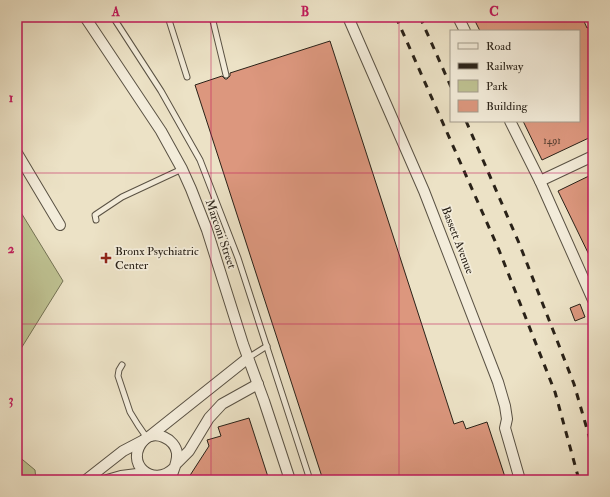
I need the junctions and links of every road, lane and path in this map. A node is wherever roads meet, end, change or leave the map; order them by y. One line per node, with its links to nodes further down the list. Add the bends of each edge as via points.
1 (85, 17): 13 (street, Marconi Street, via 151,114)
2 (113, 17): 18 (lane, via 161,91 200,160 238,258)
3 (168, 17): 9 (lane)
4 (212, 17): 8 (lane)
5 (348, 17): 30 (street, Bassett Avenue, via 424,190 498,382 506,406 505,428)
6 (458, 17): 7 (street)
7 (464, 30)
8 (226, 75)
9 (187, 77)
10 (510, 122): 14 (street)
11 (17, 153): 16 (street)
12 (593, 156): 14 (street)
13 (182, 169): 15 (lane, via 122,197 95,215); 19 (street, Marconi Street, via 207,230)
14 (540, 181): 17 (street)
15 (96, 220)
16 (60, 225)
17 (593, 300)
18 (267, 346): 19 (lane); 29 (lane)
19 (248, 358): 21 (street, Marconi Street); 22 (street)
20 (122, 365): 22 (lane, via 118,376 130,412)
21 (258, 384): 23 (street, via 222,404); 28 (street, Marconi Street)
22 (147, 438): 23 (street, via 155,435 165,437 173,444 177,452); 24 (street, via 138,450 137,459 141,469); 25 (street, via 123,451)
23 (175, 466): 24 (street, via 166,474); 27 (street)
24 (148, 476): 26 (street, via 121,476)
25 (86, 480)
26 (107, 480)
27 (170, 480)
28 (290, 480)
29 (310, 480)
30 (520, 480)

